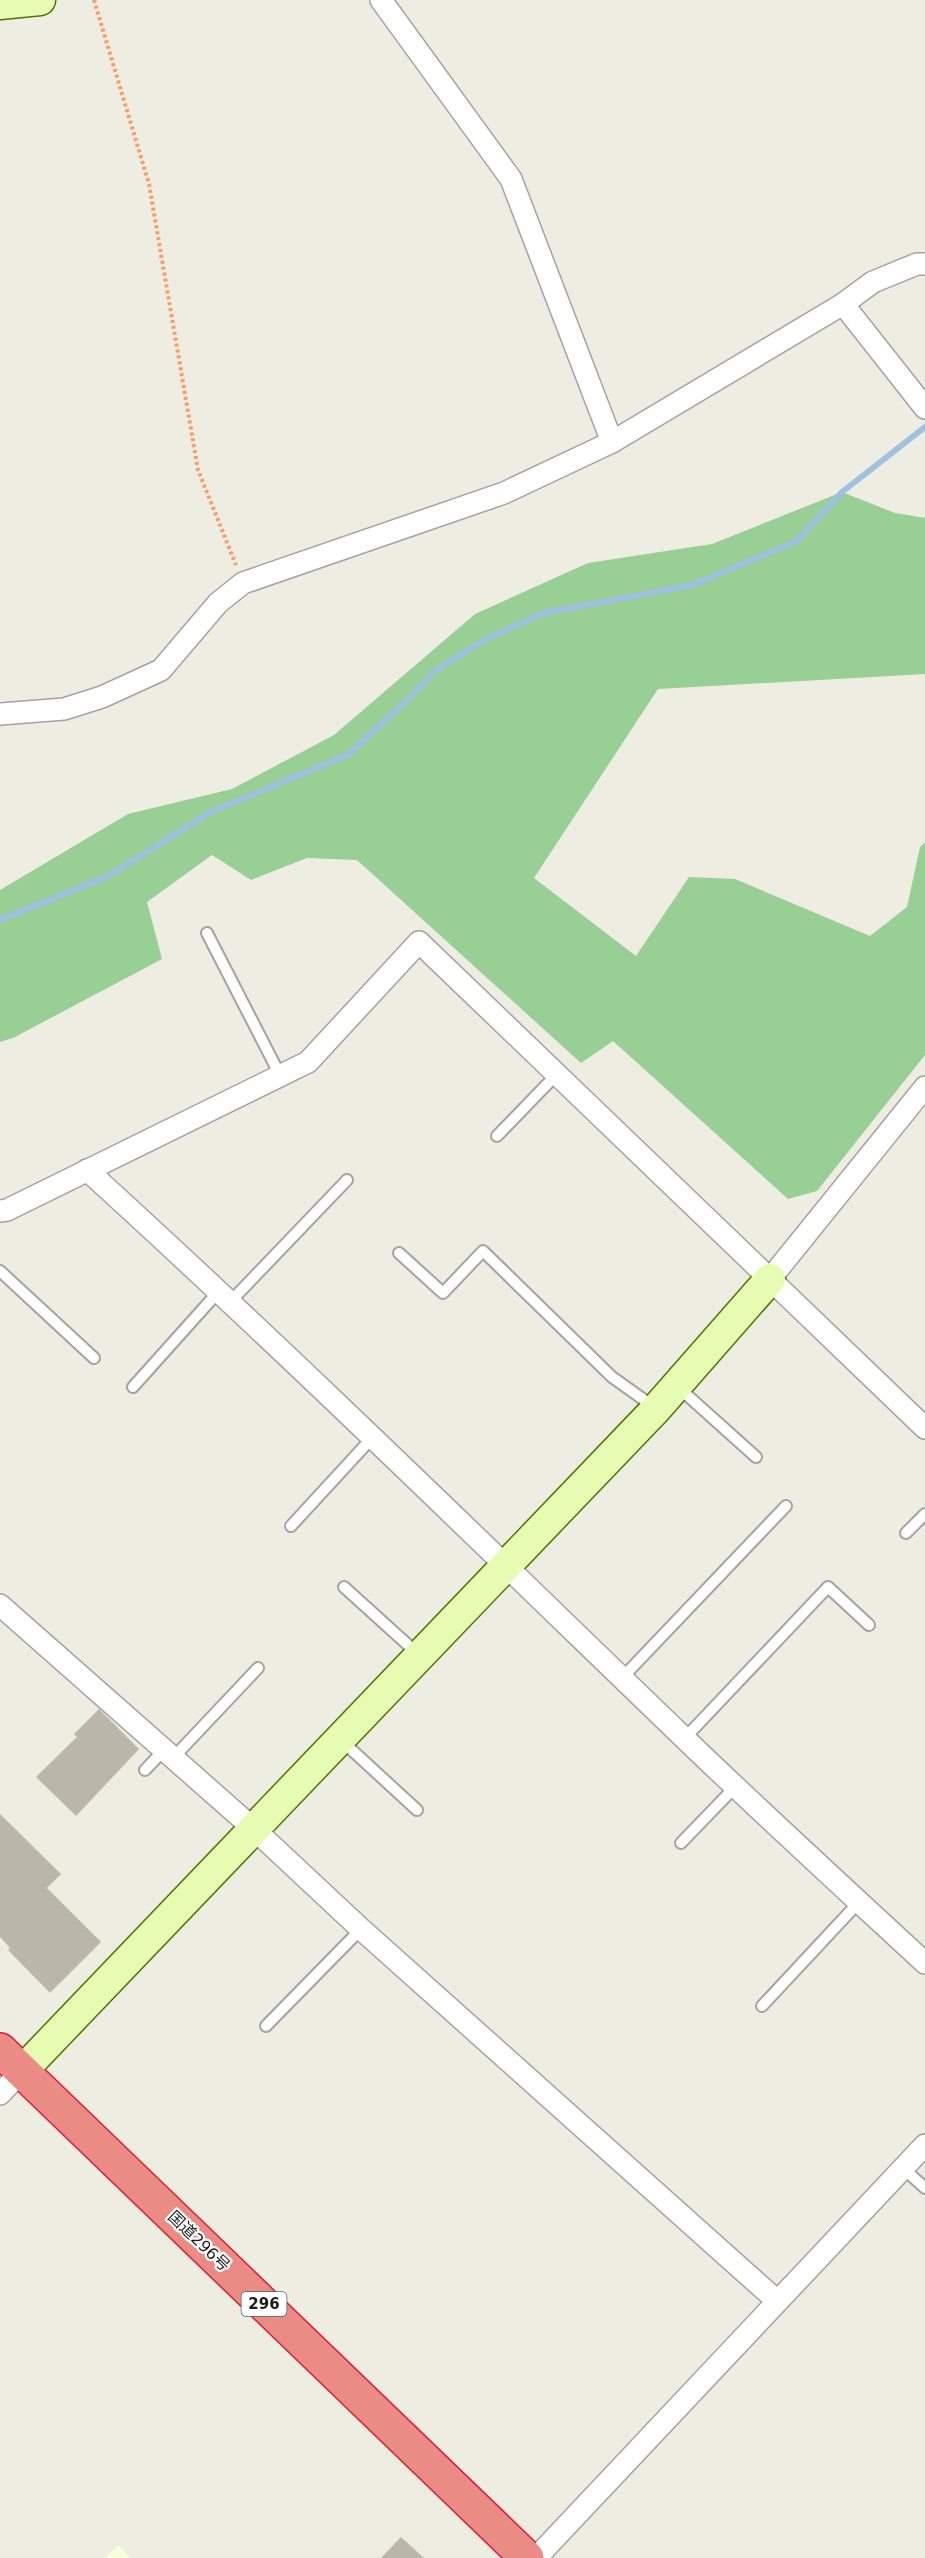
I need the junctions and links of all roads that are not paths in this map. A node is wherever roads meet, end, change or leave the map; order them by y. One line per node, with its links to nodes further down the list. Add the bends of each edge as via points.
1 (40, 0): 3 (street)
2 (381, 0): 7 (street, via 511,179)
3 (0, 4)
4 (925, 264): 5 (street, via 873,282)
5 (843, 304): 6 (street); 7 (street)
6 (925, 408)
7 (612, 442): 8 (street, via 504,493 243,583 219,603 161,670 102,697 64,709)
8 (0, 714)
9 (207, 933): 11 (lane)
10 (557, 1074): 11 (street, via 419,942 308,1062); 13 (lane); 19 (street)
11 (281, 1077): 14 (street)
12 (925, 1087): 19 (street)
13 (496, 1137)
14 (87, 1170): 16 (street); 20 (street)
15 (347, 1180): 20 (lane)
16 (0, 1211)
17 (399, 1253): 24 (lane, via 443,1293 483,1251 612,1377)
18 (0, 1271): 21 (lane)
19 (770, 1279): 22 (street); 25 (street)
20 (225, 1296): 23 (lane); 26 (street)
21 (94, 1358)
22 (677, 1386): 24 (street); 27 (lane)
23 (134, 1387)
24 (656, 1409): 32 (street)
25 (925, 1428)
26 (372, 1438): 30 (lane); 32 (street)
27 (756, 1457)
28 (786, 1506): 38 (lane)
29 (925, 1514): 31 (lane)
30 (291, 1526)
31 (906, 1533)
32 (508, 1566): 36 (street); 38 (street)
33 (344, 1587): 36 (lane)
34 (0, 1605): 41 (street)
35 (869, 1625): 39 (lane, via 828,1587)
36 (421, 1657): 40 (street)
37 (258, 1668): 41 (lane)
38 (622, 1678): 39 (street)
39 (684, 1738): 43 (street)
40 (341, 1740): 44 (lane); 45 (street)
41 (169, 1754): 42 (lane); 45 (street)
42 (145, 1770)
43 (736, 1786): 46 (lane); 47 (street)
44 (417, 1810)
45 (255, 1830): 48 (street); 52 (street)
46 (681, 1843)
47 (859, 1902): 49 (street); 50 (lane)
48 (361, 1929): 51 (lane); 56 (street)
49 (925, 1963)
50 (762, 2006)
51 (266, 2026)
52 (7, 2072): 57 (highway, 国道296号 / 296)
53 (925, 2145): 54 (street)
54 (903, 2168): 55 (lane); 56 (street)
55 (925, 2188)
56 (776, 2300): 58 (street)
57 (527, 2558)
58 (536, 2558)

